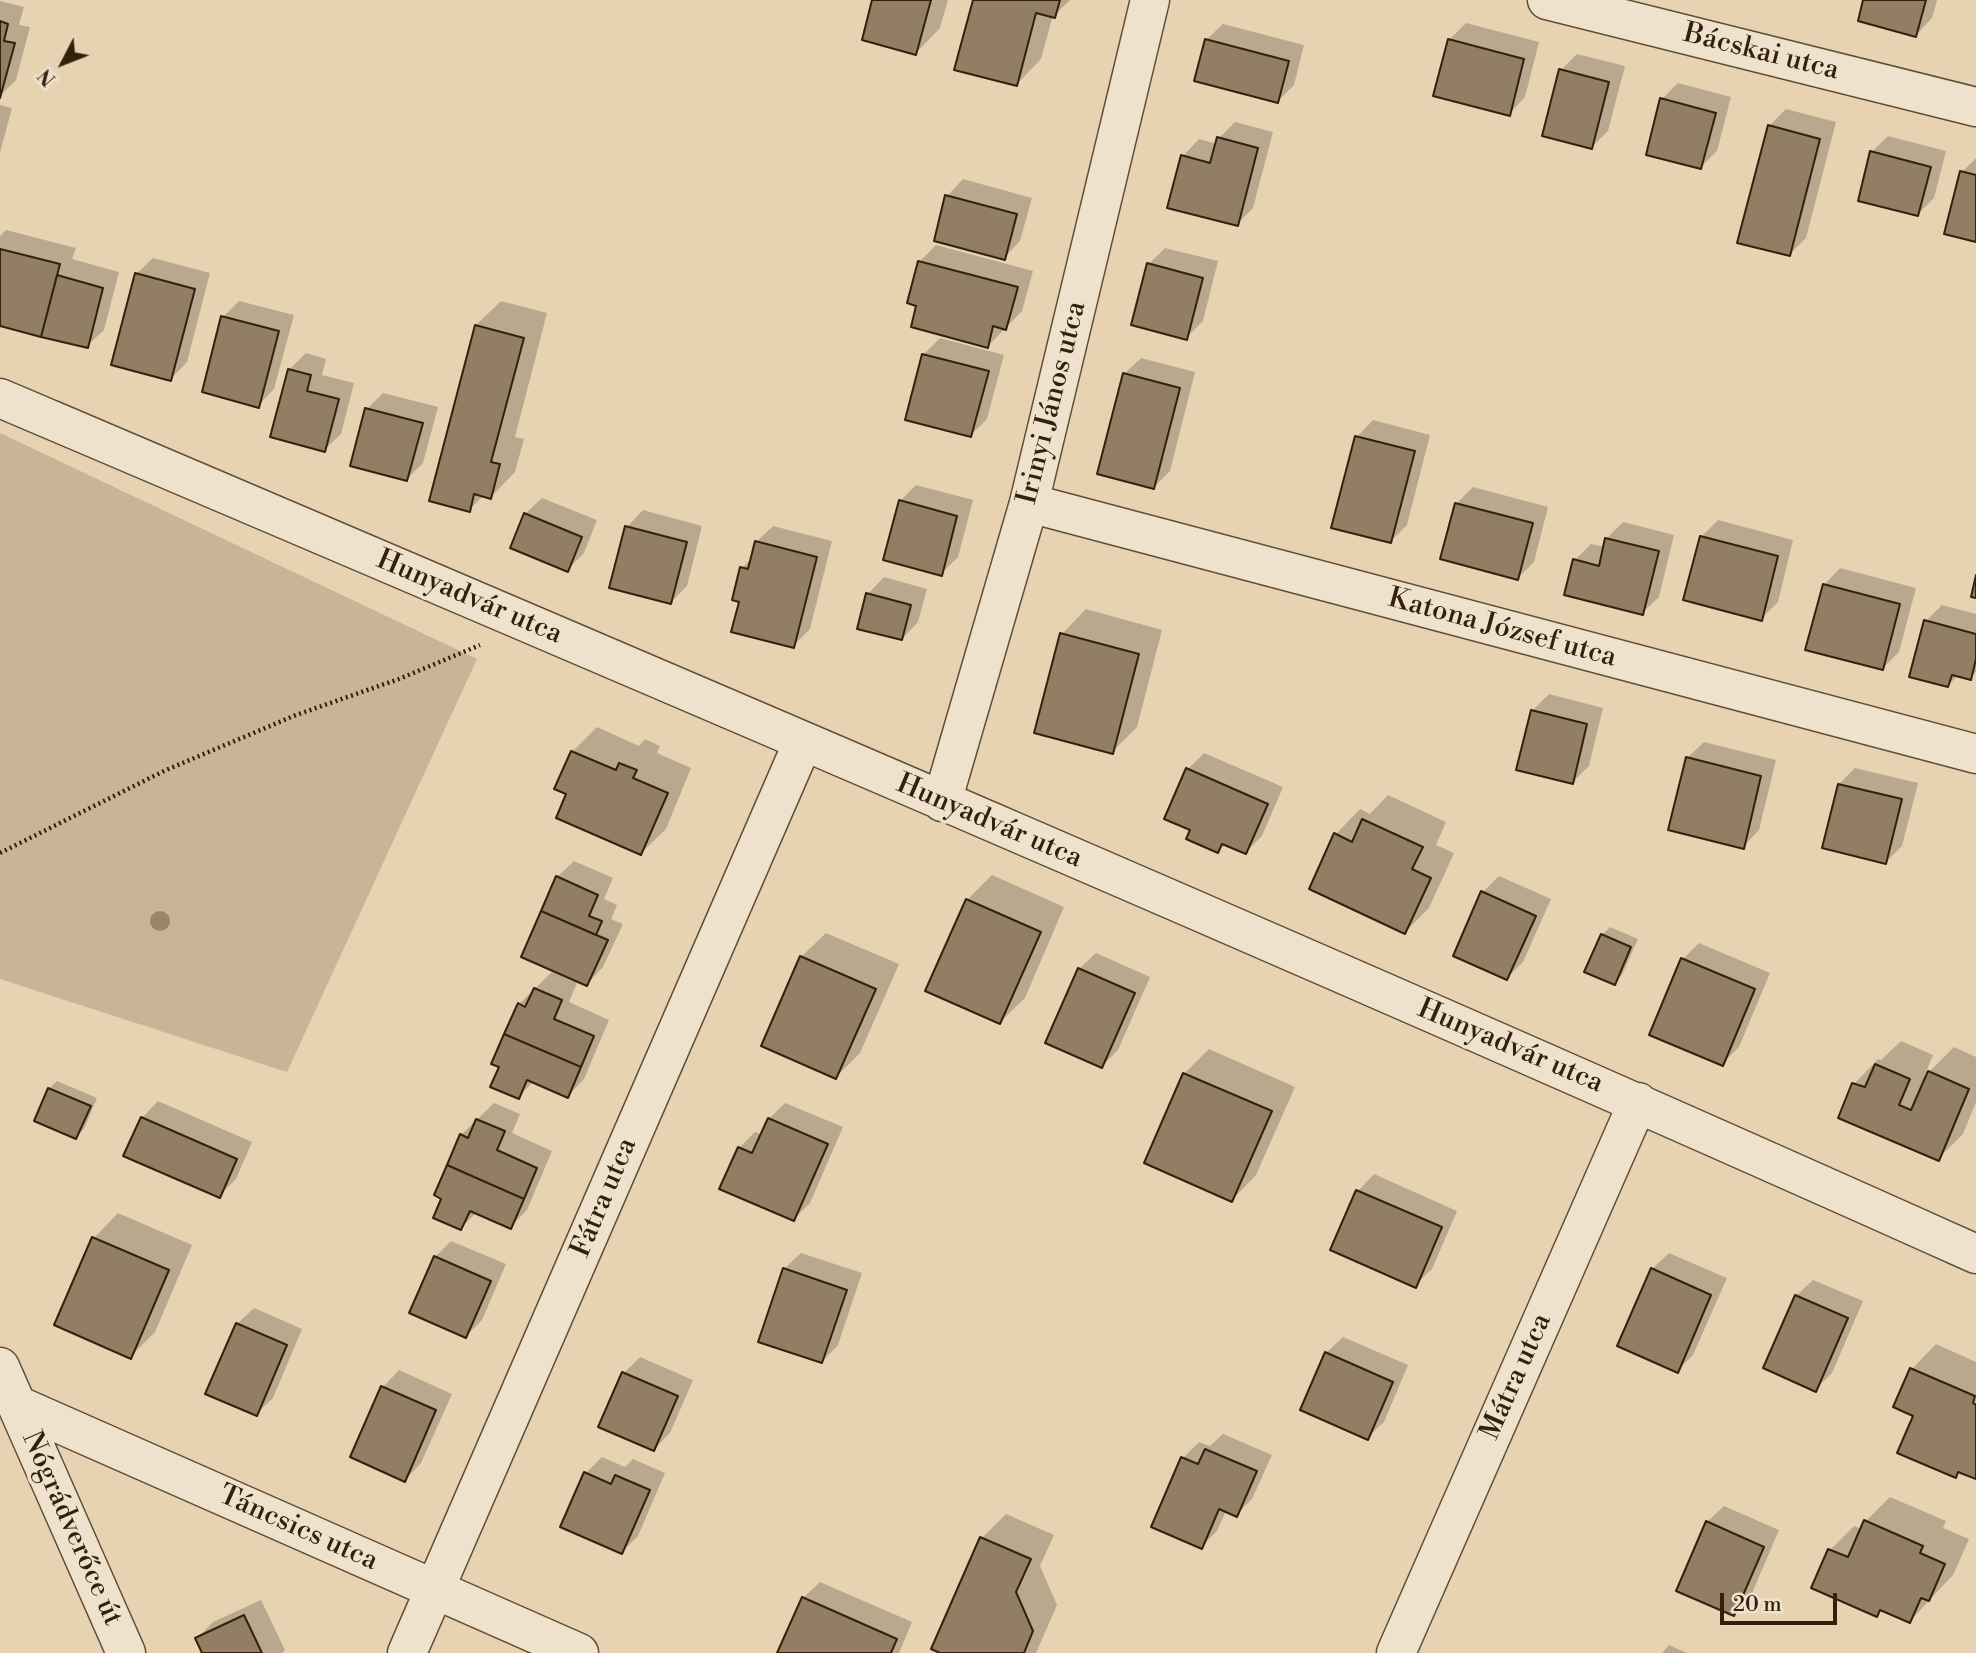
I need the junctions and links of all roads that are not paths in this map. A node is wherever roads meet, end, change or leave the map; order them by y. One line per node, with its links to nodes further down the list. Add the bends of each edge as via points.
1 (1150, 0): 5 (street, Irinyi János utca)
2 (1547, 0): 3 (street, Bácskai utca)
3 (1976, 107)
4 (0, 398): 6 (street, Hunyadvár utca)
5 (1029, 503): 7 (street, Katona József utca); 8 (street, Irinyi János utca)
6 (803, 742): 8 (street, Hunyadvár utca); 13 (street, Fátra utca)
7 (1976, 754)
8 (942, 802): 9 (street, Hunyadvár utca)
9 (1638, 1102): 10 (street, Hunyadvár utca); 17 (street, Mátra utca)
10 (1976, 1254)
11 (0, 1367): 12 (street, Nógrádverőce út)
12 (17, 1405): 13 (street, Táncsics utca); 14 (street, Nógrádverőce út)
13 (435, 1590): 15 (street, Fátra utca); 16 (street, Táncsics utca)
14 (126, 1653)
15 (407, 1653)
16 (579, 1653)
17 (1396, 1653)

